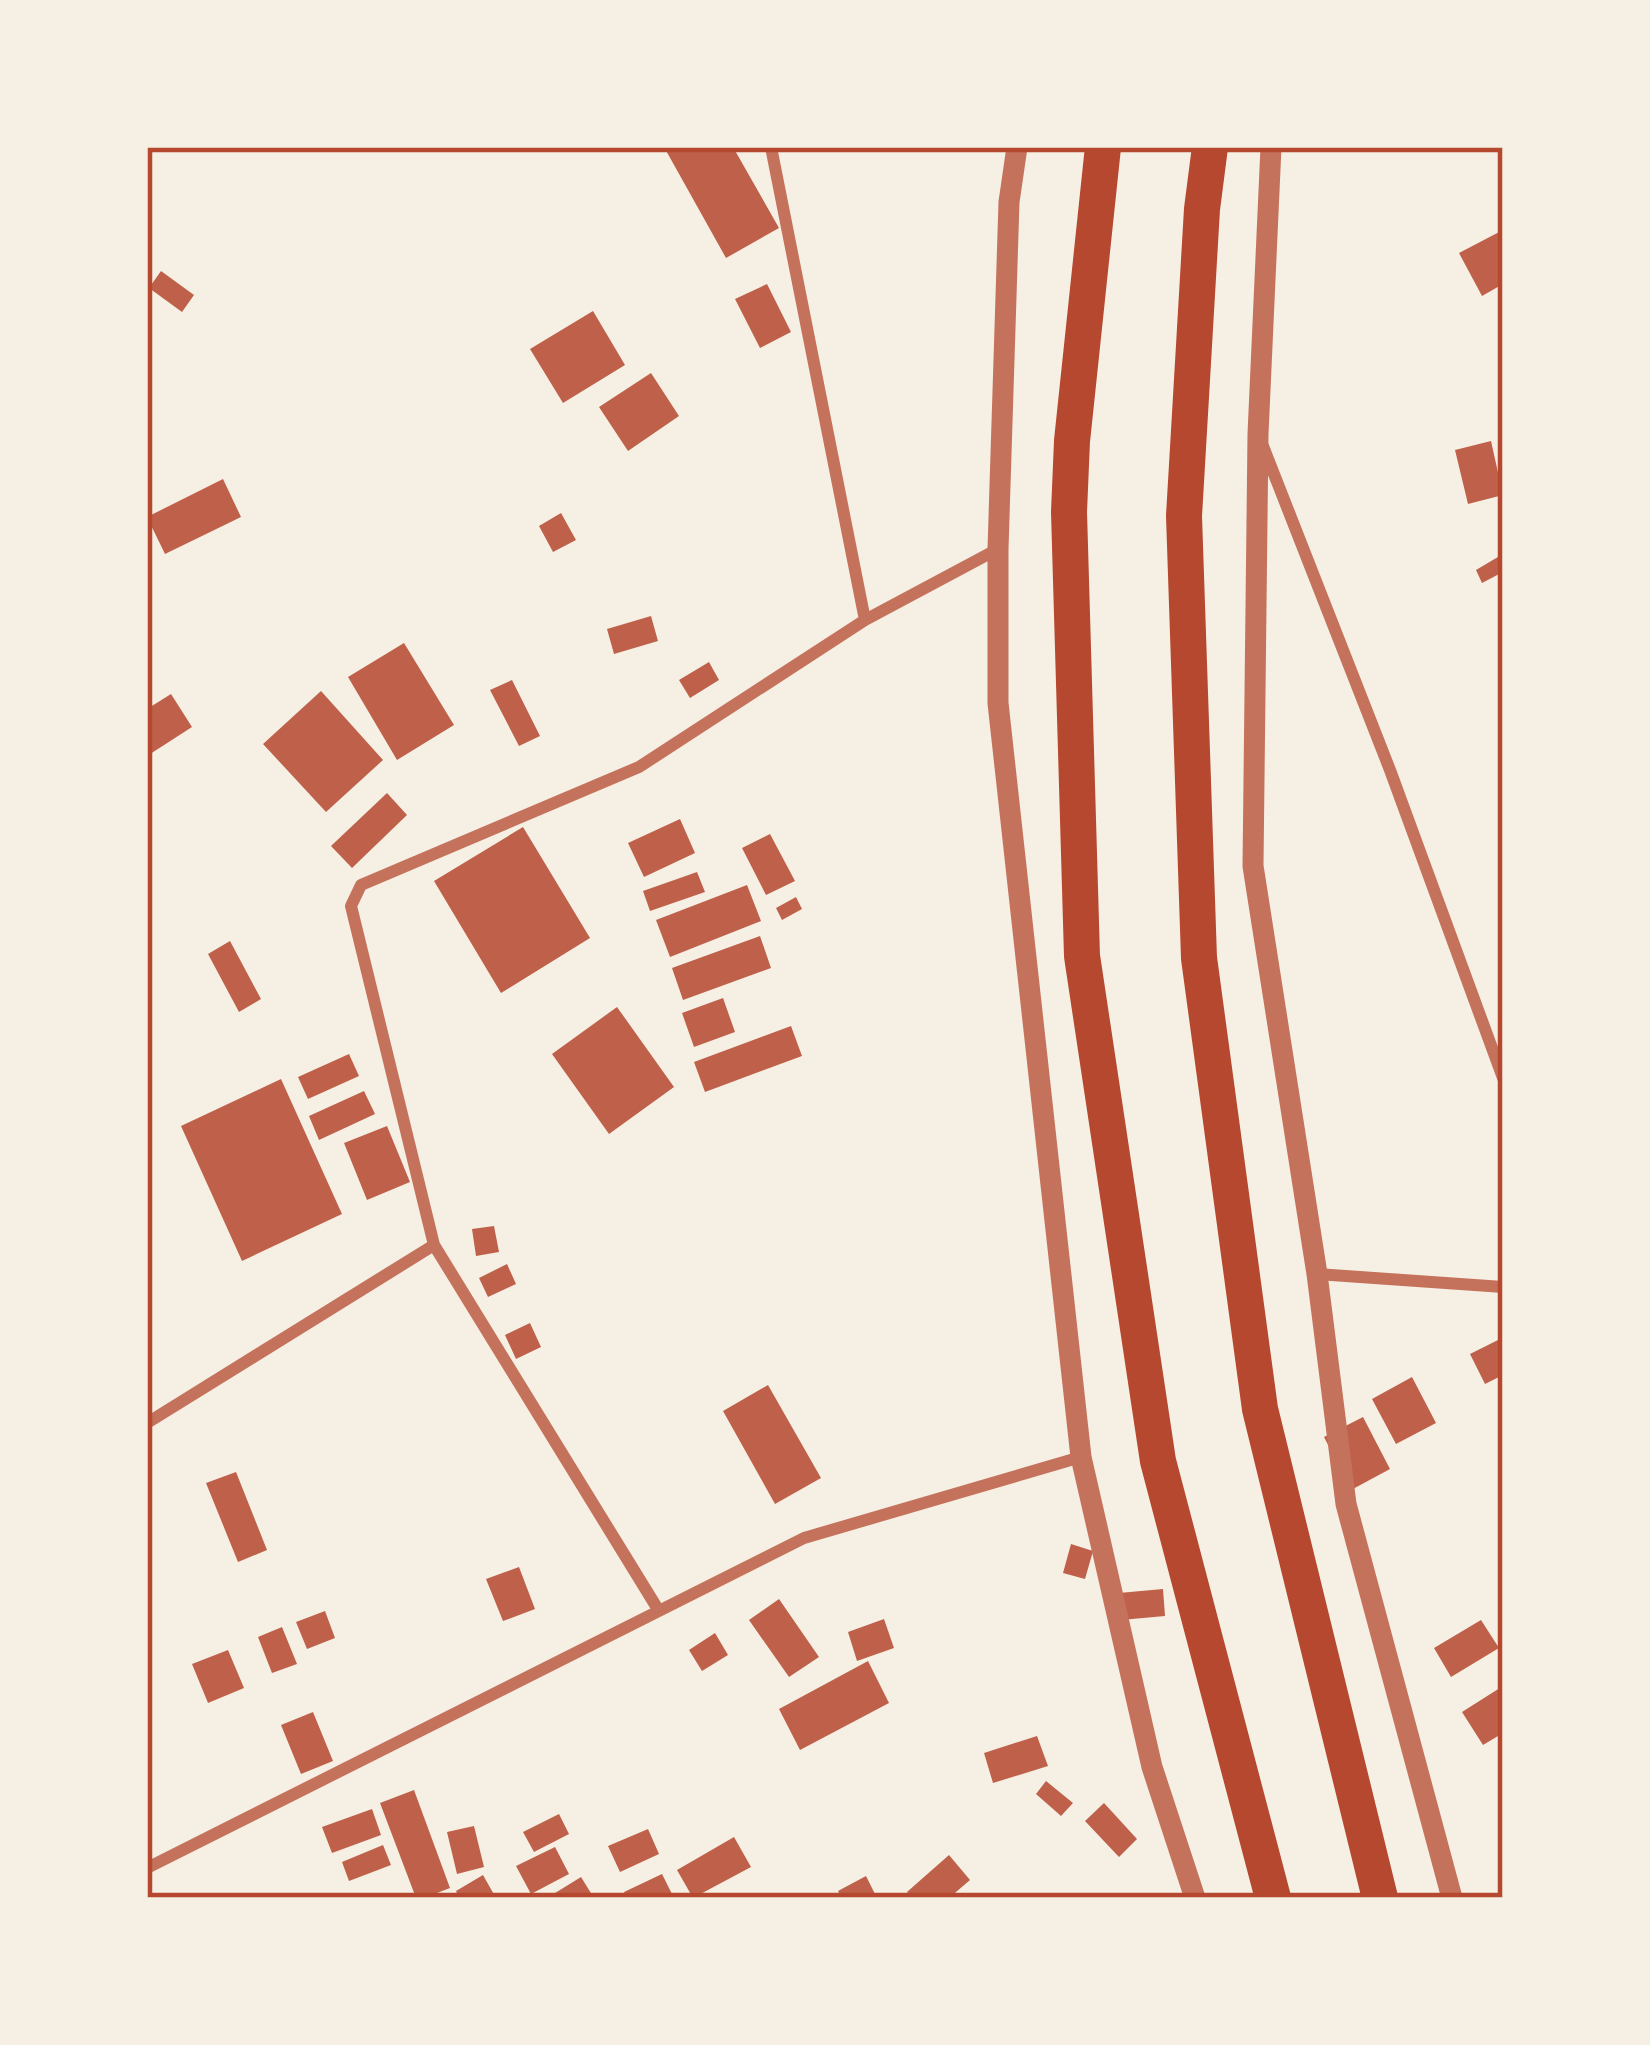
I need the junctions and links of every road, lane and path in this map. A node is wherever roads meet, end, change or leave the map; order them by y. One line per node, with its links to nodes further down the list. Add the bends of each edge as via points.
1 (771, 147): 8 (street)
2 (1017, 147): 7 (street)
3 (1102, 147): 18 (highway, via 1069,512 1082,956 1158,1461)
4 (1210, 147): 19 (highway, via 1184,516 1198,958 1260,1409)
5 (1271, 147): 6 (street)
6 (1258, 434): 9 (street); 11 (street, via 1253,866)
7 (998, 549): 8 (street); 14 (street, via 998,703)
8 (865, 620): 10 (street, via 639,767 354,895)
9 (1503, 1078)
10 (434, 1245): 13 (street); 15 (street)
11 (1317, 1274): 12 (street); 20 (street, via 1346,1504)
12 (1503, 1287)
13 (147, 1423)
14 (1081, 1457): 15 (street, via 804,1538); 17 (street, via 1152,1767)
15 (658, 1611): 16 (street)
16 (147, 1868)
17 (1195, 1898)
18 (1273, 1898)
19 (1380, 1898)
20 (1453, 1898)

